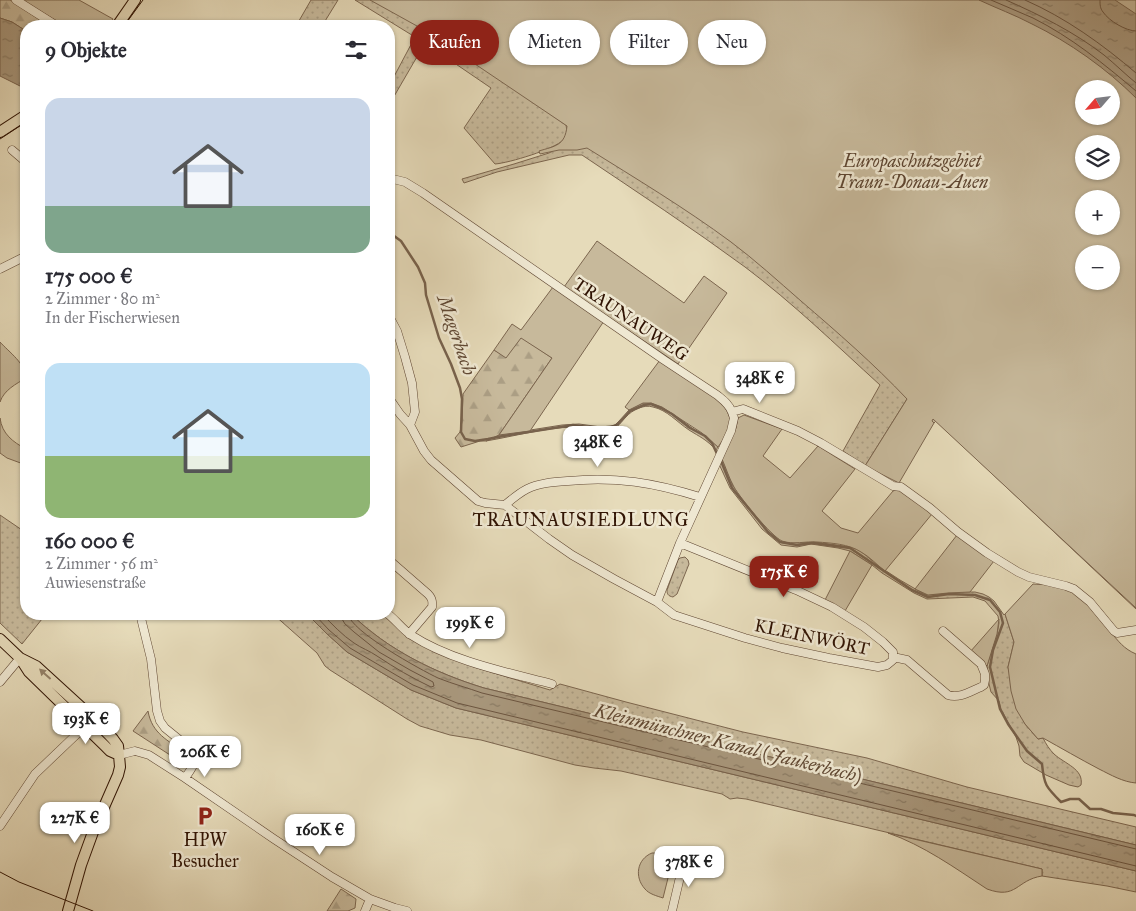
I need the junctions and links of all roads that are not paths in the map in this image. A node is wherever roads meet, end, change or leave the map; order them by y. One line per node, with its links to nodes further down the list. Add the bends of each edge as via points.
1 (16, 0): 3 (street)
2 (135, 0): 4 (main road)
3 (47, 20)
4 (121, 20)
5 (20, 119): 6 (main road)
6 (0, 132)
7 (12, 150): 8 (street)
8 (20, 157)
9 (395, 180): 14 (street, TRAUNAUWEG, via 424,194 717,395)
10 (20, 259): 11 (street)
11 (0, 269)
12 (395, 327): 15 (street, via 412,383 415,412)
13 (395, 407): 15 (street)
14 (732, 412): 16 (street, via 733,425); 23 (street, via 744,409 821,443 893,486 901,487 980,548 1018,572 1074,589 1090,602 1114,632)
15 (410, 425): 17 (street, via 431,460 478,501)
16 (700, 497): 17 (street, via 641,482 586,480 531,487); 18 (street)
17 (505, 505): 20 (street, KLEINWÖRT, via 572,555)
18 (680, 543): 20 (street); 27 (street, via 832,607 883,642 893,652)
19 (395, 565): 25 (street, via 432,598 432,607)
20 (657, 602): 27 (street, KLEINWÖRT, via 674,615 787,650 878,666 887,665)
21 (141, 620): 33 (street, via 160,721 195,754 194,765)
22 (394, 620): 25 (street)
23 (1136, 630)
24 (943, 631): 27 (street, KLEINWÖRT, via 981,664 984,685 953,697 907,660)
25 (409, 634): 30 (street, via 457,657)
26 (0, 639): 28 (main road)
27 (893, 657)
28 (20, 658): 29 (street); 31 (main road, via 29,672); 32 (main road, one-way to 28, via 118,746 94,718 36,666)
29 (0, 682)
30 (552, 684)
31 (86, 727): 32 (main road, via 110,751); 34 (street, via 40,769)
32 (119, 755): 33 (street, via 135,751 145,753); 38 (main road, via 118,776 93,832)
33 (185, 778): 36 (street, via 287,848)
34 (0, 826)
35 (684, 860): 41 (street)
36 (370, 899): 37 (street); 40 (street)
37 (365, 909): 39 (street)
38 (68, 911)
39 (357, 911)
40 (407, 911)
41 (672, 911)

